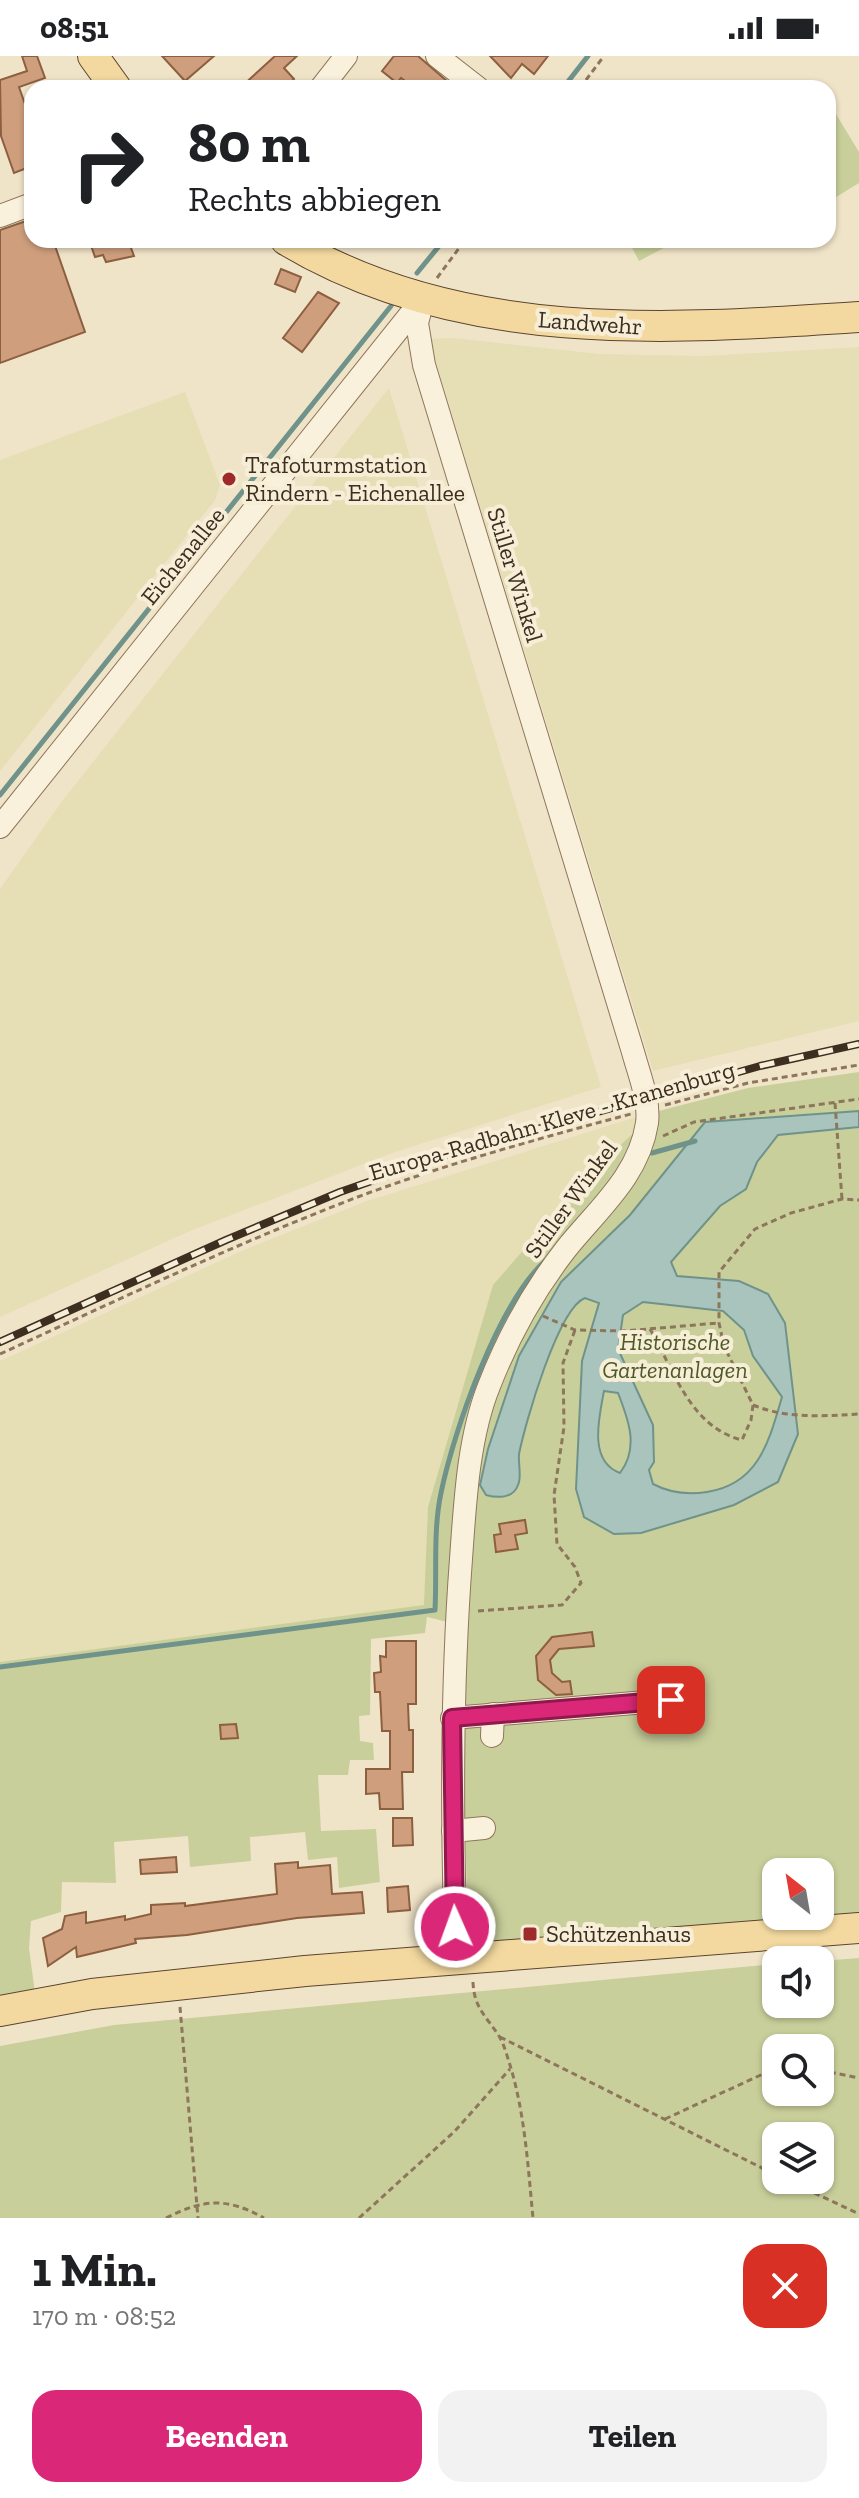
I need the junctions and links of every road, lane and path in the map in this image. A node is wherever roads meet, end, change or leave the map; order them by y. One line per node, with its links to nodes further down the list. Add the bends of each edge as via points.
1 (93, 56): 5 (main road)
2 (346, 56): 6 (street)
3 (437, 56): 7 (street)
4 (604, 56): 8 (path)
5 (110, 80)
6 (329, 80)
7 (468, 80)
8 (586, 80)
9 (24, 207): 10 (street)
10 (0, 216)
11 (299, 248): 13 (main road, Landwehr, via 328,265)
12 (459, 248): 13 (path)
13 (424, 297): 14 (main road, Landwehr, via 460,308 608,328); 15 (street, Eichenallee); 19 (street, Stiller Winkel, via 417,323 424,365)
14 (859, 317)
15 (0, 827)
16 (859, 1065): 19 (path, Europa-Radbahn Kleve - Kranenburg, via 748,1083)
17 (859, 1099): 18 (path)
18 (835, 1102): 20 (path, via 694,1122); 21 (path)
19 (647, 1109): 27 (path, Europa-Radbahn Kleve - Kranenburg, via 364,1195 245,1242); 30 (street, Stiller Winkel, via 643,1144 631,1169 528,1304 488,1388 466,1487)
20 (660, 1137)
21 (842, 1199): 22 (path); 24 (path, via 755,1229 719,1272)
22 (859, 1200)
23 (537, 1313): 26 (path)
24 (719, 1323): 25 (path); 28 (path, via 724,1346)
25 (650, 1329): 26 (path); 28 (path, via 677,1385 724,1435 742,1440)
26 (575, 1330): 30 (path, via 563,1363 564,1427 554,1495 557,1544 581,1583 562,1605)
27 (0, 1354)
28 (753, 1405): 29 (path, via 804,1416)
29 (859, 1414)
30 (457, 1612): 32 (street, Stiller Winkel)
31 (671, 1700): 32 (street, via 492,1725)
32 (452, 1718): 34 (street, Stiller Winkel)
33 (484, 1828): 34 (street)
34 (453, 1831): 36 (street, Stiller Winkel)
35 (859, 1928): 36 (main road)
36 (464, 1967): 37 (main road); 39 (path, via 485,2022)
37 (177, 1984): 38 (main road); 47 (path)
38 (0, 2011)
39 (500, 2037): 40 (path); 44 (path)
40 (511, 2068): 52 (path, via 454,2132); 53 (path, via 526,2138)
41 (762, 2072): 44 (path)
42 (834, 2073): 43 (path)
43 (859, 2078)
44 (665, 2119): 45 (path)
45 (762, 2168)
46 (817, 2194): 48 (path)
47 (197, 2203): 49 (path); 50 (path); 51 (path, via 239,2208)
48 (859, 2214)
49 (166, 2218)
50 (198, 2218)
51 (264, 2218)
52 (359, 2218)
53 (533, 2218)

